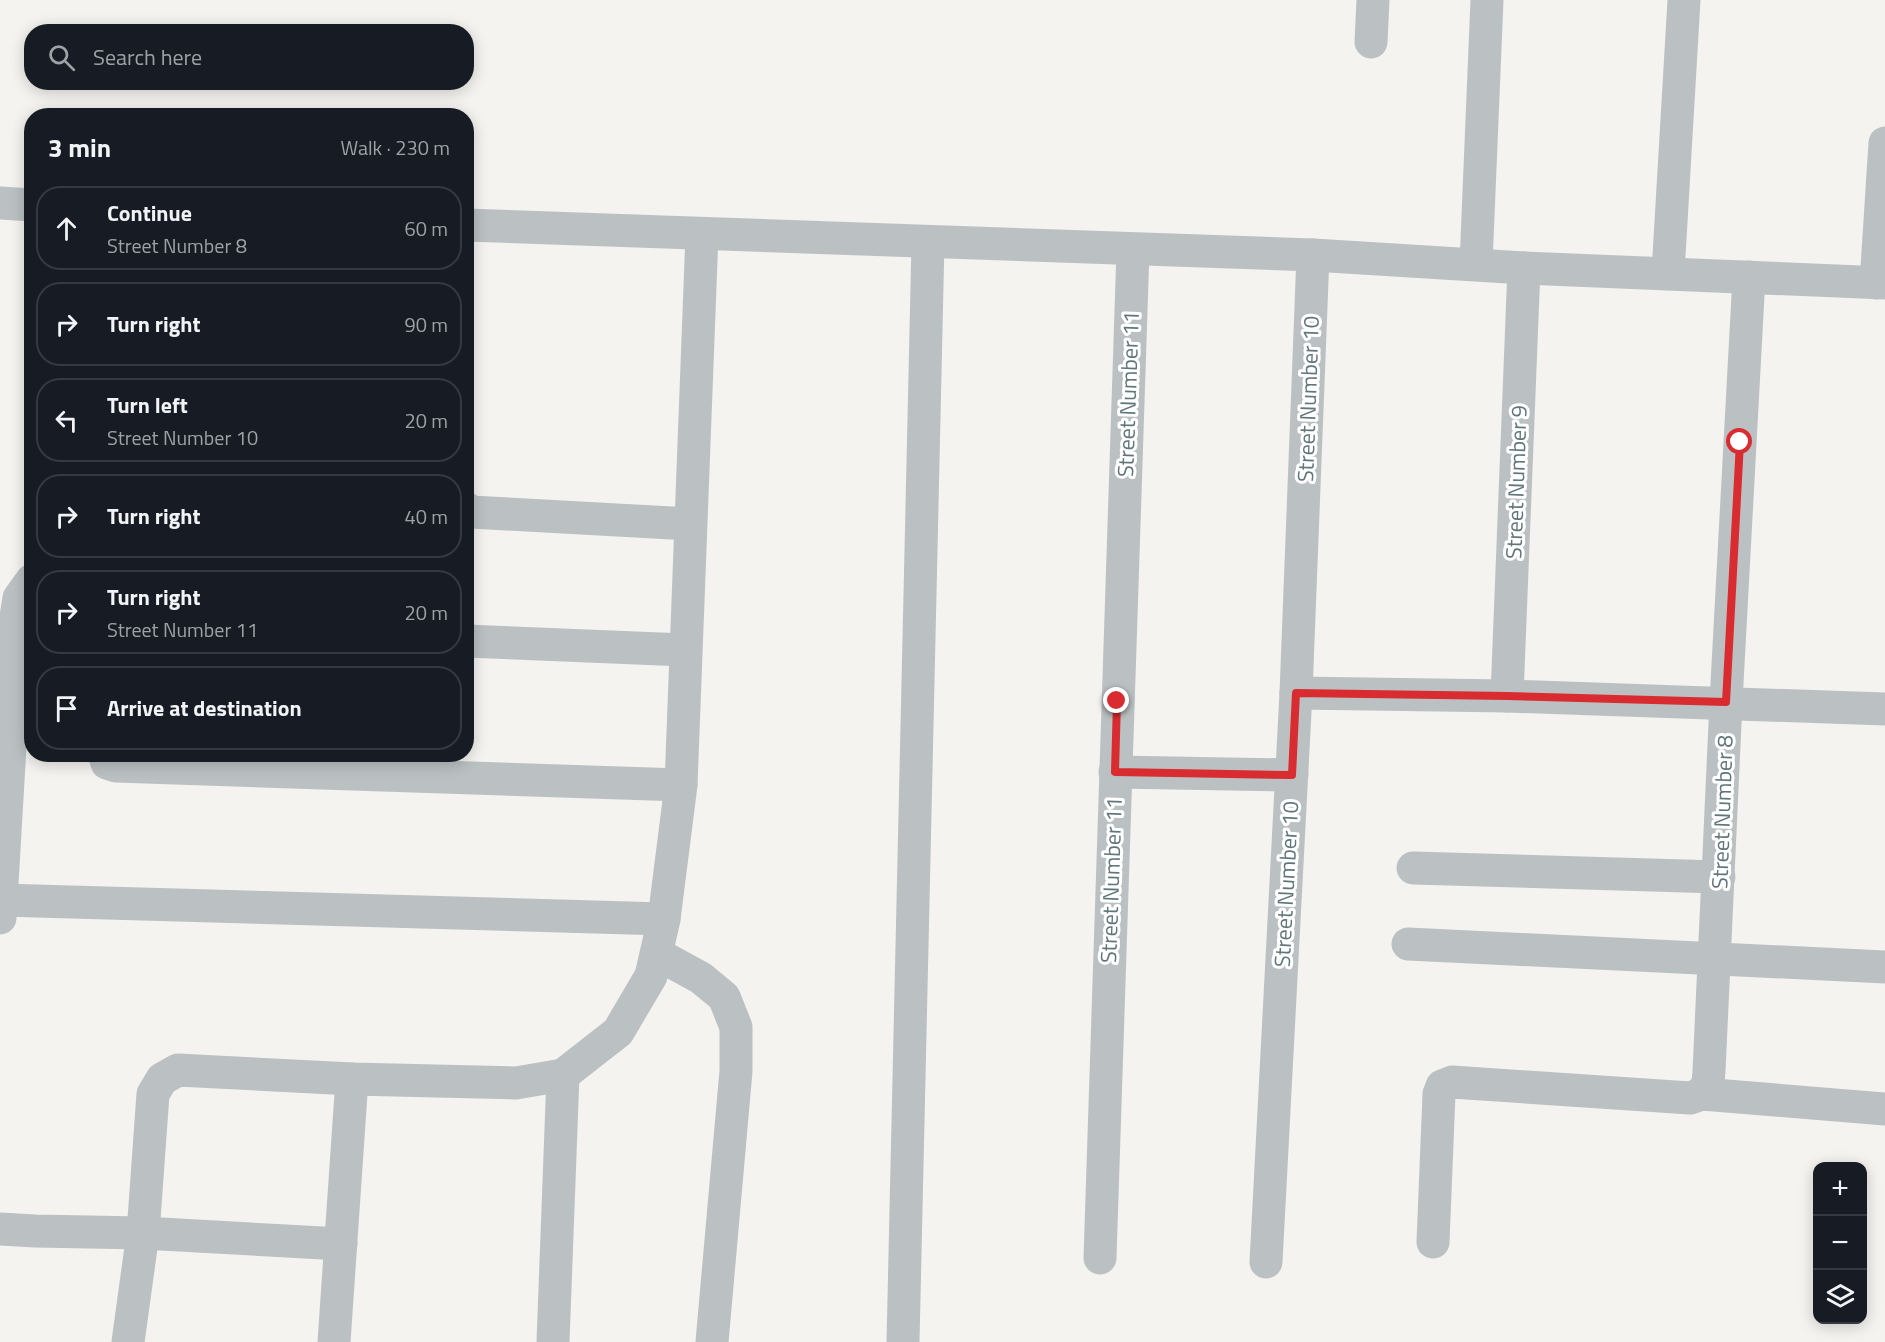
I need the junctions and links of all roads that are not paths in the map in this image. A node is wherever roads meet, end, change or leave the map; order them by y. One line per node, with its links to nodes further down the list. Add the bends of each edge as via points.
1 (1373, 0): 4 (street)
2 (1487, 0): 13 (street)
3 (1684, 0): 15 (street)
4 (1371, 42)
5 (1885, 143): 17 (street)
6 (0, 203): 7 (street)
7 (24, 204)
8 (474, 225): 9 (street)
9 (702, 234): 10 (street); 19 (street)
10 (928, 242): 11 (street); 54 (street)
11 (1133, 250): 12 (street); 29 (street, Street Number 11)
12 (1314, 255): 13 (street); 23 (street, Street Number 10)
13 (1476, 264): 14 (street)
14 (1524, 268): 15 (street); 25 (street, Street Number 9)
15 (1668, 273): 16 (street)
16 (1749, 277): 17 (street); 26 (street, Street Number 8)
17 (1881, 283)
18 (474, 512): 19 (street)
19 (690, 524): 22 (street)
20 (24, 591): 24 (street, via 16,616)
21 (474, 641): 22 (street)
22 (685, 650): 31 (street)
23 (1296, 693): 25 (street); 30 (street, Street Number 10)
24 (22, 694): 34 (street)
25 (1507, 696): 26 (street)
26 (1726, 702): 27 (street); 33 (street, Street Number 8)
27 (1885, 709)
28 (107, 762): 31 (street, via 116,766)
29 (1115, 772): 30 (street); 48 (street, Street Number 11)
30 (1292, 775): 49 (street, Street Number 10)
31 (681, 784): 35 (street)
32 (1413, 868): 33 (street)
33 (1719, 877): 38 (street, Street Number 8)
34 (1, 909): 35 (street)
35 (664, 919): 37 (street)
36 (1408, 944): 38 (street)
37 (657, 954): 40 (street, via 651,976 618,1032); 53 (street, via 701,978 724,997 736,1028 736,1071)
38 (1716, 960): 39 (street); 42 (street, Street Number 8, via 1708,1083)
39 (1885, 967)
40 (563, 1075): 41 (street, via 516,1083); 52 (street)
41 (351, 1079): 45 (street, via 178,1070 162,1079 153,1095); 47 (street)
42 (1702, 1094): 43 (street); 46 (street, via 1690,1098 1462,1082 1442,1086)
43 (1885, 1109)
44 (0, 1229): 45 (street)
45 (143, 1233): 47 (street); 50 (street)
46 (1433, 1242)
47 (341, 1244): 51 (street)
48 (1100, 1258)
49 (1266, 1262)
50 (128, 1342)
51 (334, 1342)
52 (553, 1342)
53 (712, 1342)
54 (903, 1342)

